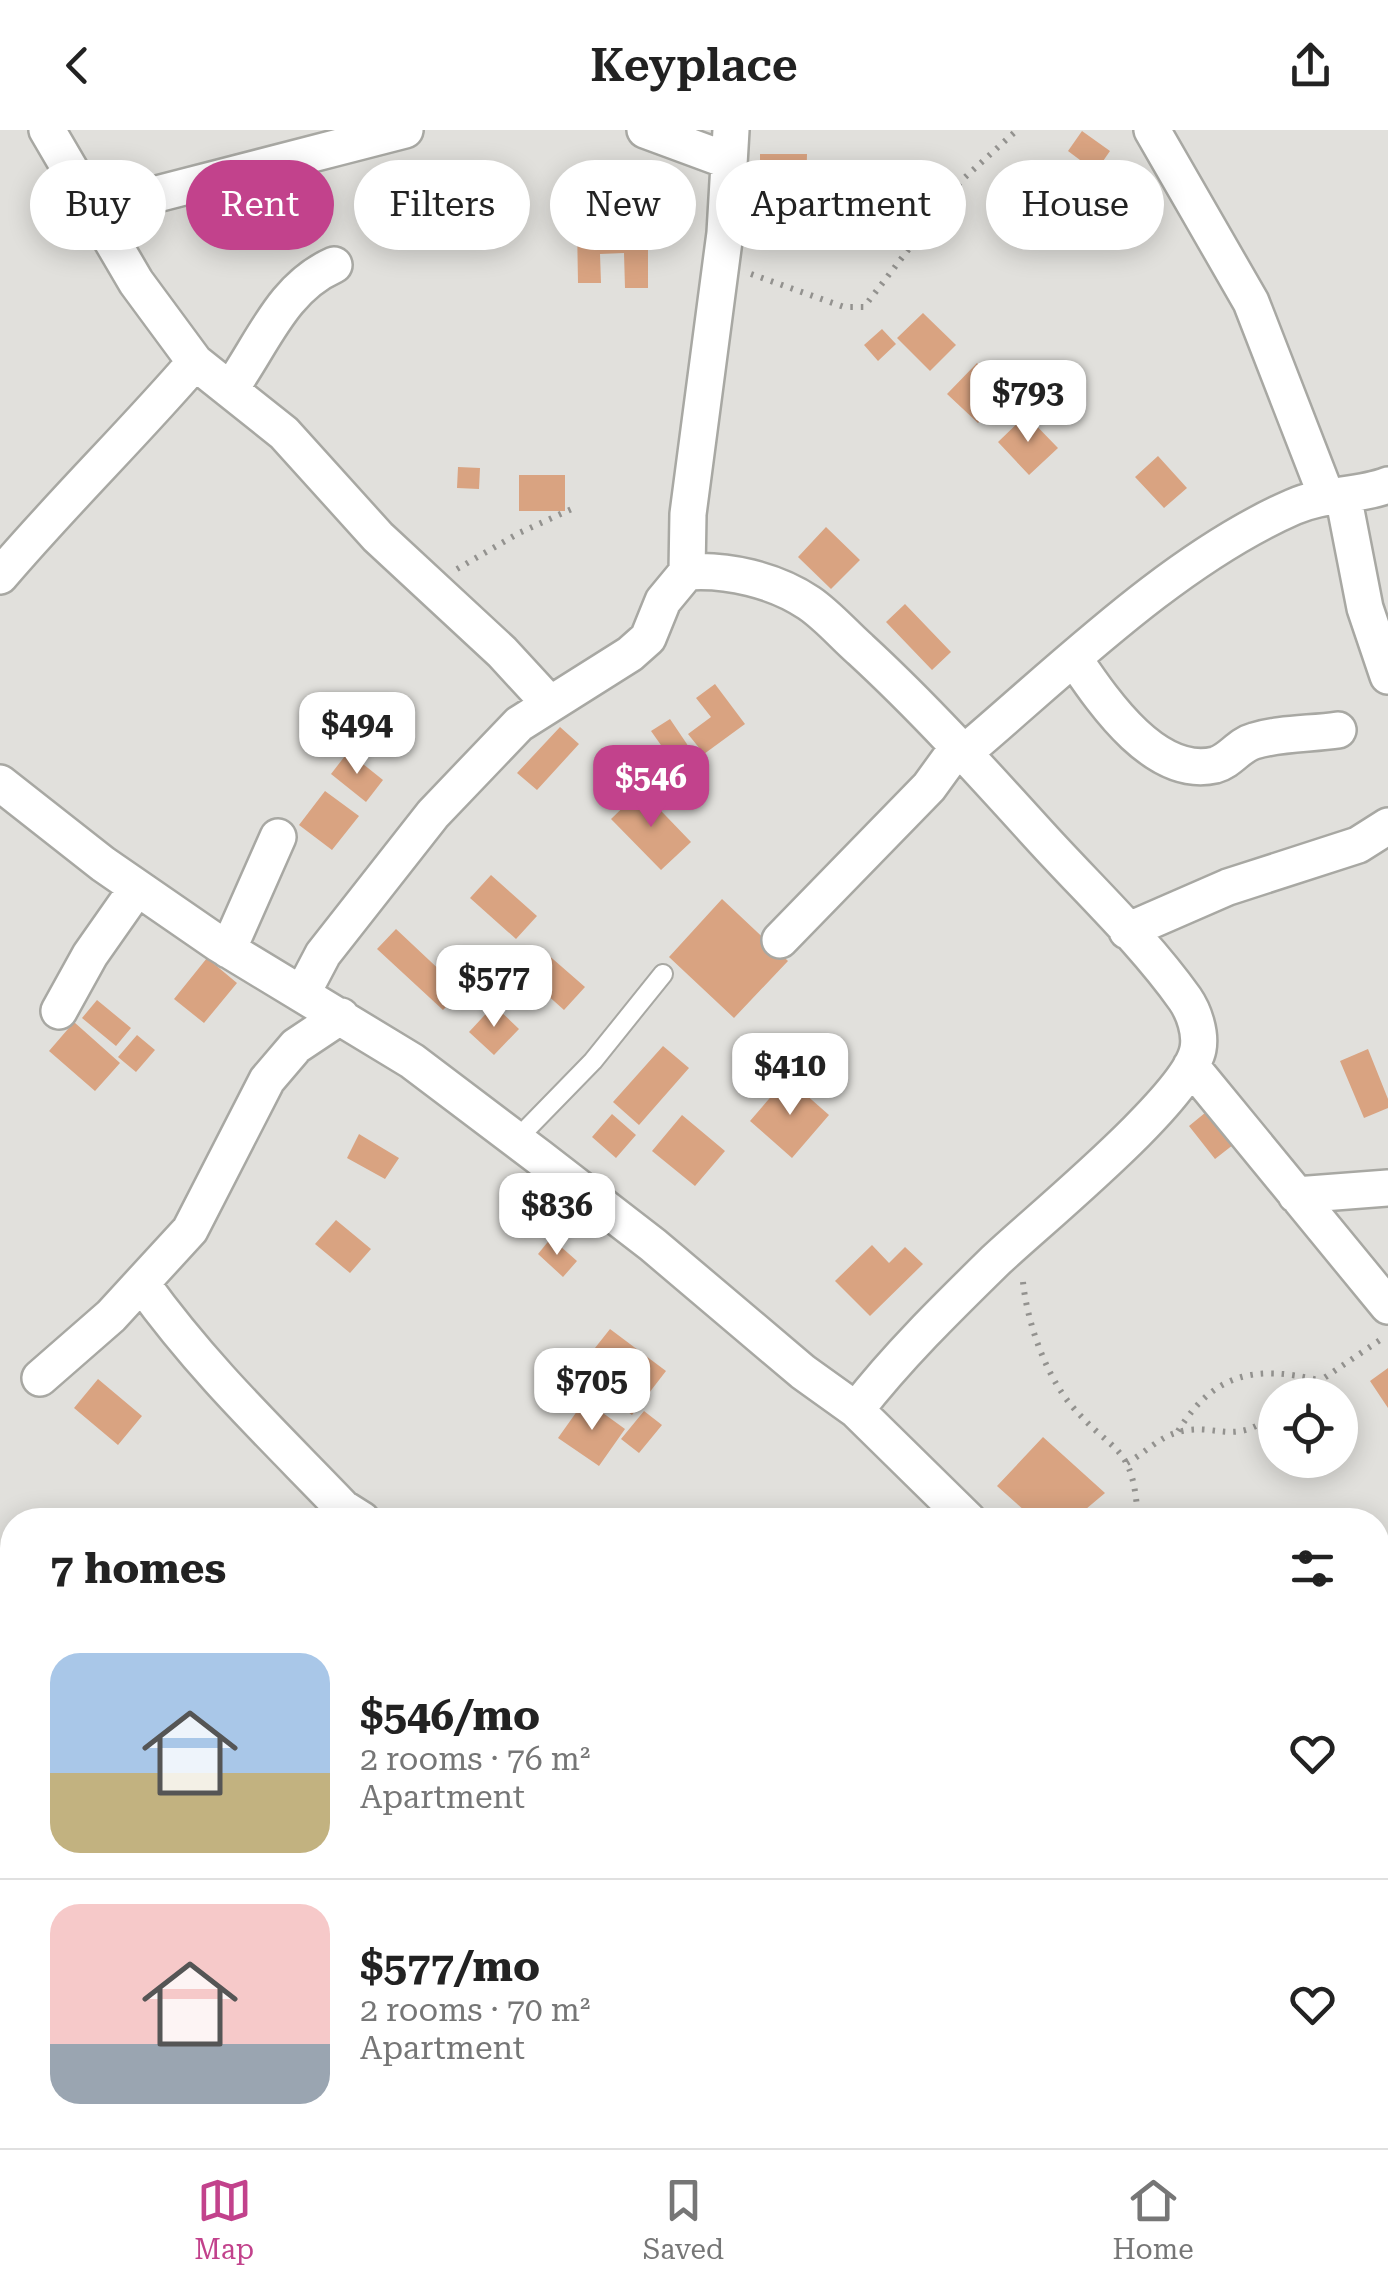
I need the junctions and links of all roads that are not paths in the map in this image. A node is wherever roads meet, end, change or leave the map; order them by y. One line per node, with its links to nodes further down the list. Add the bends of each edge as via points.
1 (47, 130): 6 (street)
2 (405, 130): 7 (street)
3 (646, 130): 5 (street)
4 (1152, 130): 13 (street, via 1251,302)
5 (730, 146): 14 (street)
6 (65, 160)
7 (166, 192)
8 (118, 250): 10 (street)
9 (334, 265): 11 (street, via 289,295)
10 (195, 362): 11 (street); 15 (street)
11 (232, 388): 18 (street)
12 (1388, 485): 13 (street)
13 (1335, 495): 16 (street, via 1291,508 1160,588); 17 (street)
14 (687, 572): 18 (street, via 663,601 648,638); 20 (street, via 717,570 808,602)
15 (0, 576)
16 (1075, 660): 19 (street, via 1132,732 1169,760 1218,764 1256,740); 20 (street)
17 (1388, 676)
18 (549, 703): 29 (street, via 519,724 433,814 322,954)
19 (1338, 730)
20 (961, 750): 25 (street); 26 (street)
21 (0, 783): 24 (street)
22 (1388, 826): 25 (street, via 1358,845 1228,887)
23 (278, 837): 27 (street)
24 (137, 888): 27 (street); 30 (street)
25 (1128, 931): 32 (street, via 1187,1002 1198,1028)
26 (780, 940)
27 (228, 950): 29 (street)
28 (663, 974): 33 (lane)
29 (303, 992): 31 (street)
30 (59, 1011)
31 (341, 1016): 33 (street, via 412,1060); 36 (street, via 296,1046 267,1080 190,1230)
32 (1190, 1066): 35 (street); 39 (street, via 1184,1081 1018,1240)
33 (516, 1140): 39 (street)
34 (1388, 1188): 35 (street)
35 (1296, 1195): 37 (street)
36 (142, 1284): 38 (street); 40 (street, via 188,1348)
37 (1388, 1306)
38 (40, 1378)
39 (856, 1410): 41 (street)
40 (343, 1508)
41 (956, 1508)

